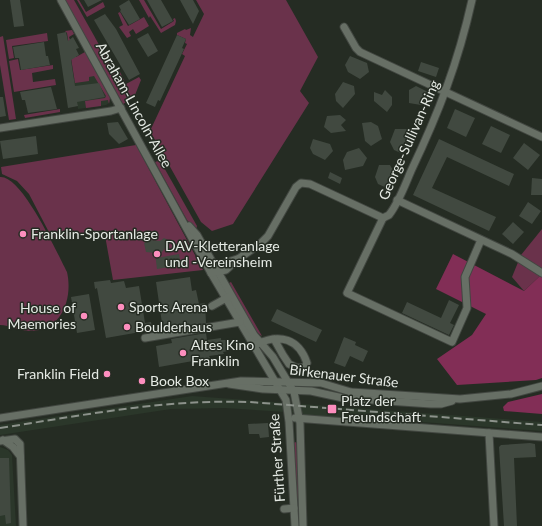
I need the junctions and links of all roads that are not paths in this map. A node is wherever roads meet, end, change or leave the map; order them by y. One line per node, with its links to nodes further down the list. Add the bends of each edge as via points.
1 (62, 0): 5 (street, Abraham-Lincoln-Allee)
2 (472, 0): 4 (street, George-Sullivan-Ring, via 457,61)
3 (344, 27): 4 (street, via 360,52)
4 (446, 92): 7 (street); 8 (street, George-Sullivan-Ring, via 434,124)
5 (121, 108): 6 (street); 11 (street, Abraham-Lincoln-Allee)
6 (0, 128)
7 (542, 136)
8 (398, 200): 9 (street, George-Sullivan-Ring, via 389,215); 10 (street)
9 (383, 218): 10 (street, via 347,293 452,342 467,308 465,276); 11 (street, George-Sullivan-Ring, via 310,184 301,183 296,187 268,236 226,270)
10 (481, 240): 12 (street, via 517,257)
11 (215, 271): 13 (street, Abraham-Lincoln-Allee)
12 (542, 273)
13 (229, 297): 14 (street); 15 (street, Abraham-Lincoln-Allee); 18 (street, Abraham-Lincoln-Allee, via 254,335)
14 (212, 306)
15 (240, 322): 16 (street); 18 (street, Abraham-Lincoln-Allee)
16 (145, 338)
17 (274, 340): 17 (street, via 289,364 297,368 305,367 307,363 304,353 296,343 280,338); 18 (street)
18 (257, 346): 19 (street, Fürther Straße); 20 (street, Fürther Straße, via 273,357)
19 (276, 381): 20 (street, Birkenauer Straße); 21 (street, Birkenauer Straße, via 241,381); 23 (street, Fürther Straße)
20 (288, 382): 24 (street, Fürther Straße); 25 (street, Birkenauer Straße, via 320,383 352,392)
21 (226, 384): 23 (street, Birkenauer Straße); 27 (street, Birkenauer Straße)
22 (542, 386): 25 (street, Birkenauer Straße, via 511,394)
23 (281, 390): 24 (street, Birkenauer Straße); 26 (street, Fürther Straße, via 286,400)
24 (293, 390): 25 (street, Birkenauer Straße, via 327,393 344,398 431,404); 28 (street, Fürther Straße)
25 (460, 399)
26 (288, 417): 28 (street); 31 (street, Fürther Straße)
27 (0, 418)
28 (299, 418): 29 (street); 32 (street, Fürther Straße)
29 (489, 433): 30 (street); 39 (street)
30 (542, 437)
31 (290, 440): 32 (street); 34 (street, Fürther Straße)
32 (300, 440): 38 (street, Fürther Straße)
33 (2, 441): 36 (street, via 15,439 21,448)
34 (294, 508): 35 (street); 37 (street, Fürther Straße)
35 (284, 509)
36 (23, 526)
37 (295, 526)
38 (303, 526)
39 (494, 526)

